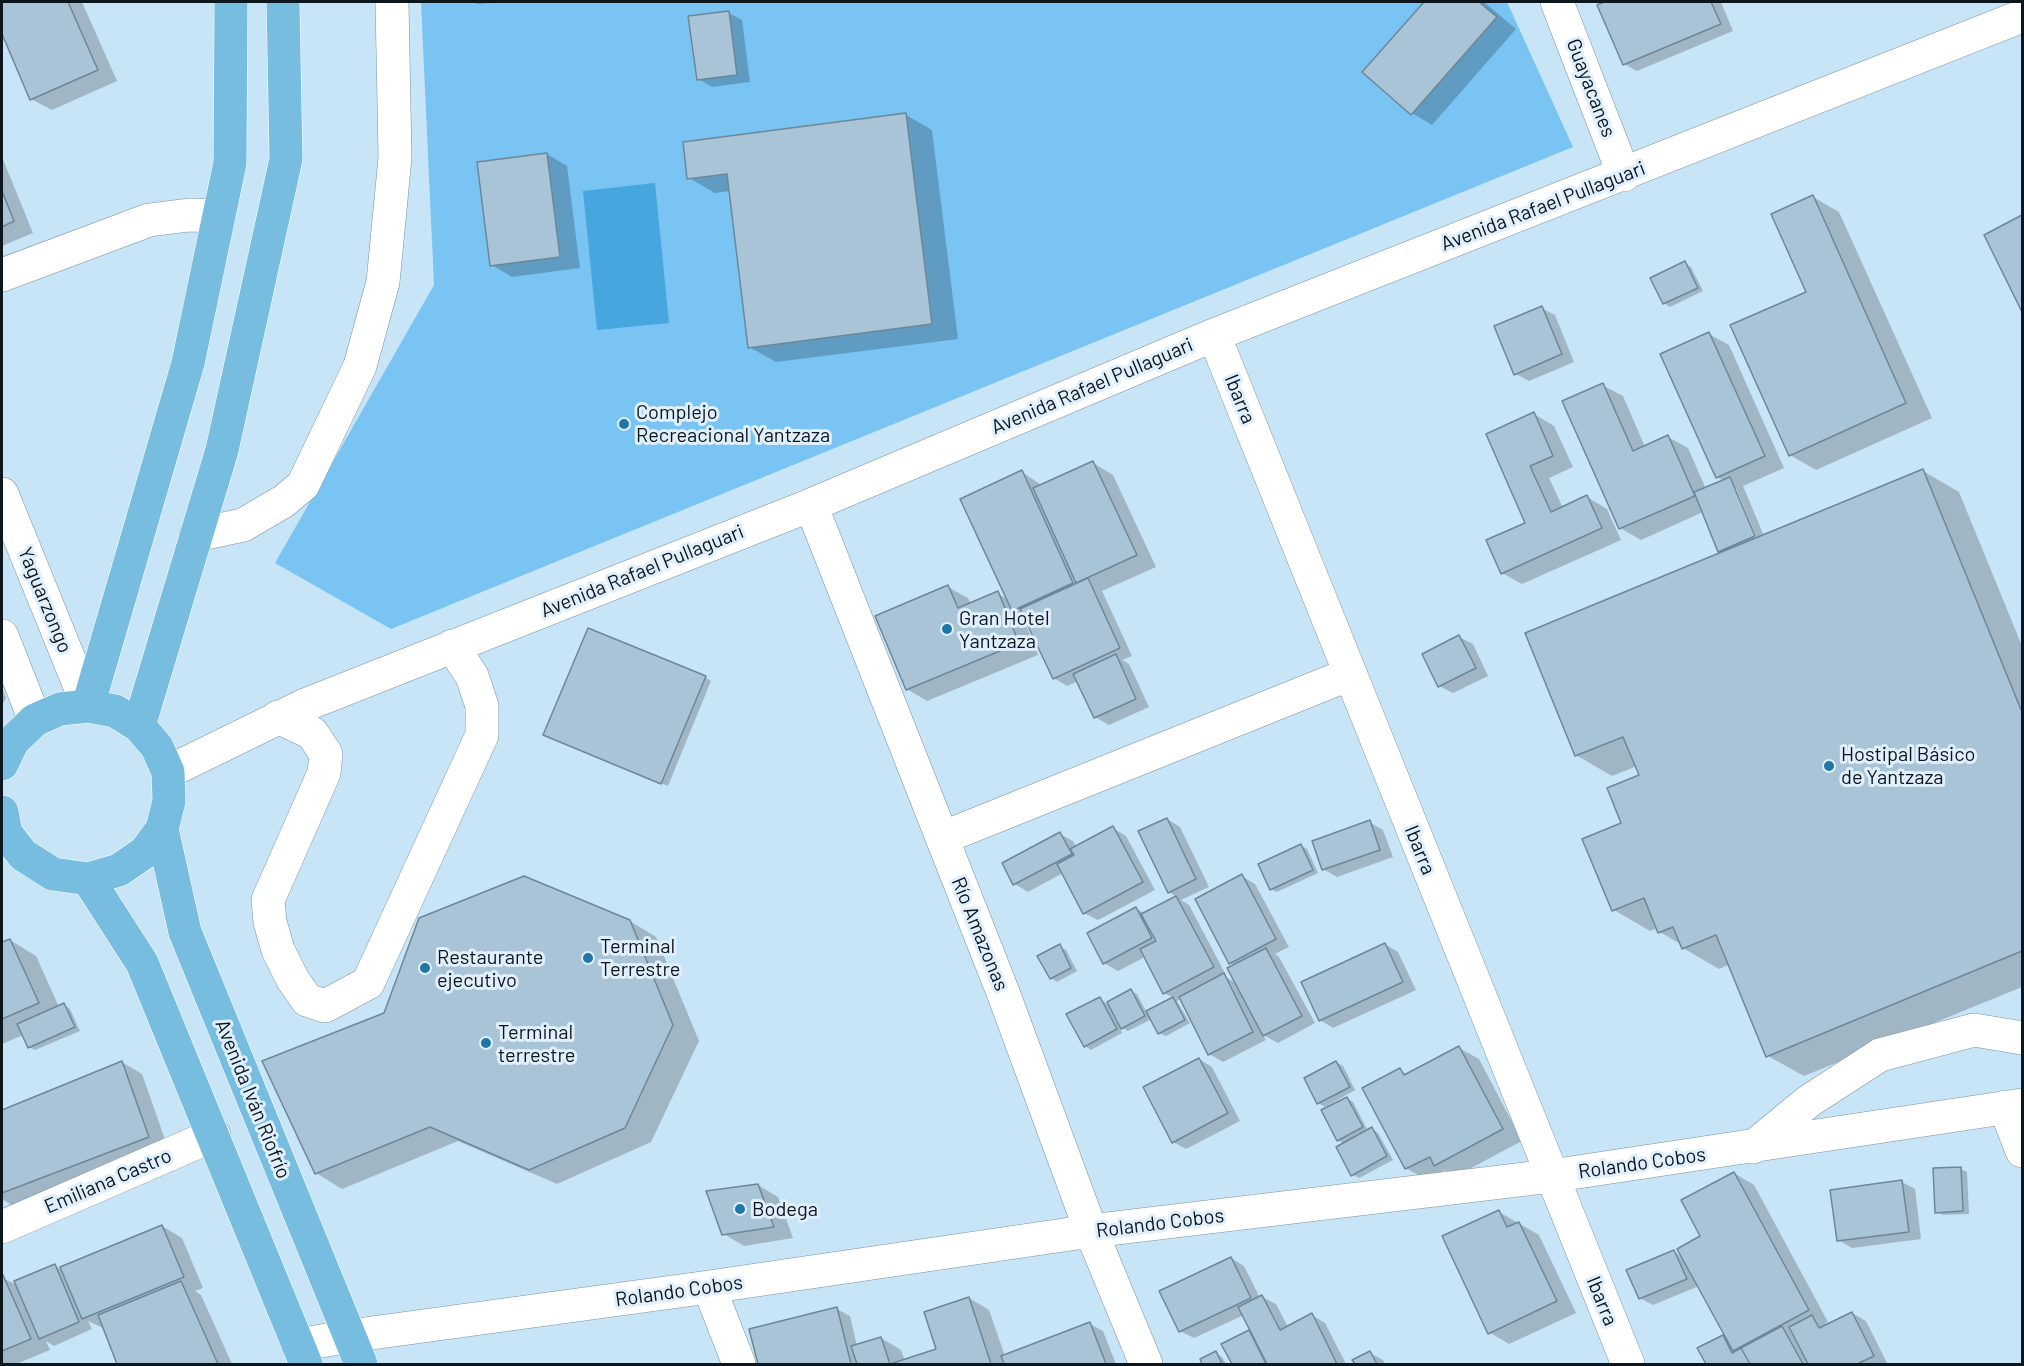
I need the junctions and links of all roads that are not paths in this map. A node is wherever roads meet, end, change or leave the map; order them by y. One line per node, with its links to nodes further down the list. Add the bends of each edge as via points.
1 (231, 2): 7 (main road, via 230,163)
2 (283, 2): 12 (main road, via 286,159 222,450)
3 (392, 2): 12 (street, via 395,158 383,282 360,366 303,485 243,525)
4 (1557, 2): 6 (street, Guayacanes)
5 (2022, 16): 6 (street, Avenida Rafael Pullaguari)
6 (1624, 175): 9 (street, Avenida Rafael Pullaguari)
7 (219, 216): 8 (street, via 149,220); 16 (main road, via 188,363)
8 (2, 275)
9 (1214, 335): 11 (street, Avenida Rafael Pullaguari); 15 (street, Ibarra)
10 (2, 494): 16 (street, Yaguarzongo)
11 (811, 505): 14 (street, Avenida Rafael Pullaguari); 24 (street, Río Amazonas)
12 (196, 535): 19 (main road)
13 (2, 636): 18 (street)
14 (452, 646): 17 (street, Avenida Rafael Pullaguari); 17 (street, via 472,676 482,706 482,735 368,982 325,1006 307,1000 293,980 270,922 268,900 324,772 326,754 312,733)
15 (1350, 674): 24 (street); 32 (street, Ibarra)
16 (88, 706): 18 (main road, via 60,709); 19 (main road, via 115,711)
17 (279, 717): 21 (street, Avenida Rafael Pullaguari)
18 (35, 720): 20 (main road, via 13,741)
19 (139, 726): 21 (main road, via 157,747)
20 (2, 764)
21 (168, 772): 23 (main road, via 169,801)
22 (2, 812): 25 (main road)
23 (162, 829): 26 (main road, via 146,852 119,870); 36 (main road, Avenida Iván Riofrío, via 185,932)
24 (942, 838): 34 (street, Río Amazonas)
25 (8, 844): 26 (main road, via 53,874)
26 (88, 879): 29 (main road, via 142,963)
27 (2022, 1038): 30 (street, via 1974,1030 1880,1055 1809,1101)
28 (2014, 1106): 30 (street, Rolando Cobos); 31 (street)
29 (214, 1135): 33 (street, Emiliana Castro); 37 (main road)
30 (1753, 1147): 32 (street, Rolando Cobos)
31 (2022, 1151)
32 (1551, 1176): 34 (street, Rolando Cobos); 40 (street, Ibarra)
33 (2, 1227)
34 (1091, 1231): 35 (street, Rolando Cobos); 39 (street, Río Amazonas)
35 (709, 1287): 36 (street, Rolando Cobos); 38 (street)
36 (355, 1350): 37 (street, Rolando Cobos)
37 (302, 1355)
38 (739, 1365)
39 (1146, 1365)
40 (1628, 1365)

